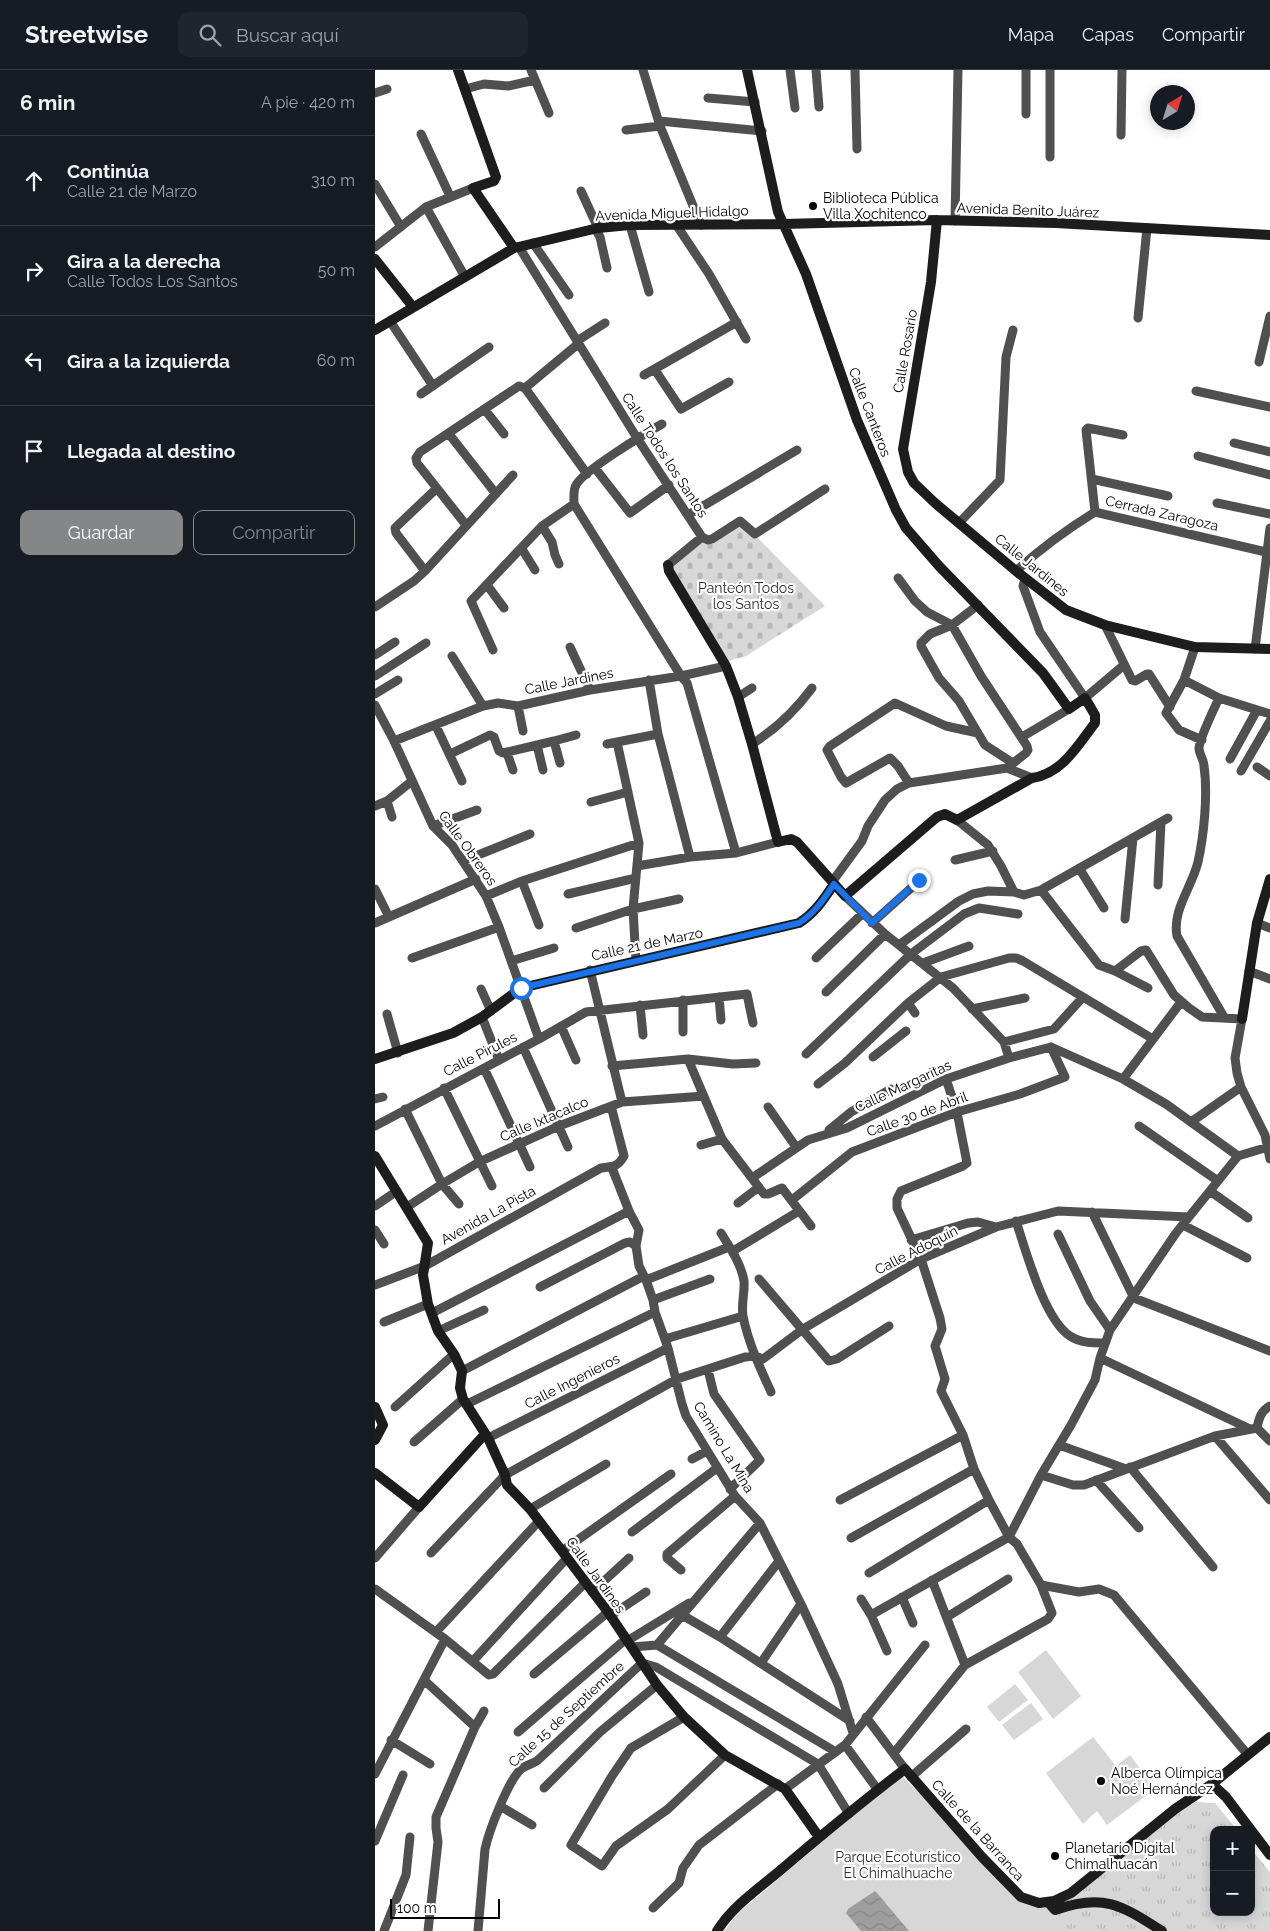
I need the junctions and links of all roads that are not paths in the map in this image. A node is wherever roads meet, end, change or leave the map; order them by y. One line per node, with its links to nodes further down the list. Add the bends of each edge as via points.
1 (458, 70): 14 (street)
2 (531, 70): 12 (street)
3 (643, 70): 22 (street)
4 (747, 70): 17 (street, Calle Canteros)
5 (790, 70): 19 (street)
6 (816, 70): 18 (street)
7 (855, 70): 27 (street)
8 (958, 70): 35 (street)
9 (1026, 70): 21 (street)
10 (1050, 70): 28 (street)
11 (1122, 70): 26 (street)
12 (535, 80): 14 (street, via 507,86 484,84); 20 (street)
13 (387, 89): 15 (street)
14 (465, 89): 30 (street, via 496,179)
15 (375, 93)
16 (708, 98): 17 (street)
17 (755, 102): 24 (street, Calle Canteros)
18 (819, 107)
19 (795, 108)
20 (549, 113)
21 (1026, 114)
22 (659, 123): 23 (street); 24 (street); 37 (street)
23 (626, 130)
24 (761, 131): 36 (street, Calle Canteros, via 778,212)
25 (421, 134): 32 (street)
26 (1121, 135)
27 (857, 149)
28 (1049, 157)
29 (375, 184): 40 (street)
30 (473, 188): 32 (street); 46 (street)
31 (581, 191): 41 (street)
32 (450, 196): 33 (street)
33 (427, 207): 40 (street); 49 (street)
34 (937, 220): 35 (street, Avenida Benito Juárez); 36 (street, Avenida Benito Juárez); 86 (street, Calle Rosario, via 931,282 903,449)
35 (955, 222): 42 (street, Avenida Benito Juárez)
36 (785, 224): 37 (street, Avenida Miguel Hidalgo); 112 (street, Calle Canteros, via 857,420 895,510 906,528)
37 (701, 225): 39 (street, Avenida Miguel Hidalgo)
38 (630, 226): 39 (street, Avenida Miguel Hidalgo); 41 (street, Avenida Miguel Hidalgo); 50 (street)
39 (677, 226): 56 (street)
40 (401, 227): 45 (street)
41 (597, 228): 44 (street, Avenida Miguel Hidalgo); 48 (street)
42 (1147, 228): 43 (street, Avenida Benito Juárez); 54 (street)
43 (1270, 235)
44 (533, 243): 46 (street, Avenida Miguel Hidalgo); 51 (street)
45 (375, 247)
46 (517, 247): 49 (street, Avenida Miguel Hidalgo); 61 (street, Calle Todos los Santos)
47 (375, 259): 52 (street)
48 (607, 268)
49 (465, 277): 52 (street, Avenida Miguel Hidalgo)
50 (649, 292)
51 (569, 295)
52 (413, 307): 55 (street, Avenida Miguel Hidalgo)
53 (1270, 316): 63 (street)
54 (1138, 318)
55 (390, 321): 58 (street, Avenida Miguel Hidalgo); 67 (street)
56 (737, 322): 60 (street); 64 (street)
57 (605, 323): 61 (street)
58 (375, 330)
59 (1013, 330): 97 (street, via 1006,357 1000,480)
60 (746, 340)
61 (577, 342): 68 (street); 77 (street, Calle Todos los Santos)
62 (489, 347): 67 (street)
63 (1259, 362)
64 (655, 370): 65 (street); 66 (street, via 681,408)
65 (645, 376)
66 (729, 382)
67 (433, 386): 70 (street)
68 (523, 387): 72 (street); 82 (street)
69 (1196, 391): 71 (street)
70 (421, 394)
71 (1270, 407)
72 (485, 410): 74 (street); 75 (street)
73 (662, 424): 77 (street)
74 (449, 434): 88 (street, via 416,458); 90 (street)
75 (504, 434)
76 (1123, 435): 85 (street, via 1086,430)
77 (637, 438): 82 (street); 87 (street, Calle Todos los Santos)
78 (1234, 443): 80 (street)
79 (797, 450): 96 (street)
80 (1270, 452)
81 (1198, 456): 84 (street)
82 (591, 471): 87 (street, via 630,513); 92 (street, via 576,485)
83 (513, 475): 90 (street)
84 (1270, 475)
85 (1093, 480): 91 (street); 94 (street)
86 (914, 483): 97 (street, Calle Jardines)
87 (669, 485): 96 (street, Calle Todos los Santos)
88 (436, 489): 98 (street); 107 (street, via 395,528)
89 (825, 489): 101 (street, via 755,534 740,521 712,539)
90 (496, 494): 98 (street)
91 (1168, 496)
92 (574, 504): 99 (street); 129 (street)
93 (1217, 504): 95 (street)
94 (1095, 512): 103 (street, Cerrada Zaragoza); 108 (street, Cerrada Zaragoza, via 1064,531)
95 (1270, 514)
96 (689, 515): 101 (street, Calle Todos los Santos)
97 (959, 523): 108 (street, Calle Jardines)
98 (466, 525): 107 (street)
99 (543, 526): 102 (street); 104 (street)
100 (1270, 528): 103 (street)
101 (702, 537): 105 (street, Calle Todos los Santos)
102 (522, 549): 106 (street); 111 (street)
103 (1266, 552): 121 (street)
104 (559, 564)
105 (668, 565): 127 (street, Calle Todos los Santos)
106 (535, 570)
107 (425, 571): 113 (street)
108 (1016, 571): 110 (street, Calle Jardines)
109 (898, 578): 115 (street, via 927,612)
110 (1025, 579): 116 (street, Calle Jardines, via 1066,610); 138 (street, via 1023,586 1040,632)
111 (487, 585): 114 (street); 122 (street, via 471,601)
112 (978, 606): 115 (street); 144 (street, Calle Canteros, via 1043,673)
113 (375, 607)
114 (504, 608)
115 (952, 625): 150 (street, via 930,634 921,646); 153 (street)
116 (1105, 625): 120 (street, Calle Jardines); 126 (street)
117 (395, 642): 124 (street)
118 (426, 643): 128 (street)
119 (571, 647): 135 (street)
120 (1195, 647): 121 (street, Calle Jardines); 132 (street)
121 (1255, 649): 123 (street, Calle Jardines)
122 (493, 650)
123 (1270, 650)
124 (375, 655)
125 (452, 656): 141 (street)
126 (1124, 665): 138 (street); 143 (street, via 1134,681 1149,674)
127 (726, 666): 129 (street, Calle Jardines); 137 (street, Calle Todos los Santos)
128 (375, 676)
129 (681, 676): 131 (street, Calle Jardines); 188 (street, via 687,683)
130 (398, 680): 136 (street)
131 (649, 680): 135 (street, Calle Jardines); 151 (street)
132 (1185, 680): 139 (street); 143 (street)
133 (752, 688): 137 (street)
134 (812, 688): 159 (street, via 773,731)
135 (590, 690): 142 (street, Calle Jardines)
136 (375, 694)
137 (738, 697): 159 (street, Calle Todos los Santos)
138 (1085, 698): 144 (street); 171 (street, via 1095,715 1095,723 1061,765 1041,777)
139 (1219, 698): 145 (street); 154 (street)
140 (375, 705): 155 (street, Calle Obreros)
141 (483, 706): 142 (street, Calle Jardines, via 497,703); 148 (street, Calle Jardines)
142 (518, 706): 149 (street)
143 (1170, 707): 154 (street, via 1166,713 1178,728)
144 (1069, 709): 153 (street)
145 (1257, 710): 146 (street); 163 (street)
146 (1270, 714)
147 (1270, 721): 169 (street)
148 (436, 726): 155 (street, Calle Jardines); 162 (street)
149 (523, 731)
150 (977, 733): 165 (street); 174 (street, via 946,726 895,702 828,748 827,753 846,783 890,758)
151 (657, 734): 157 (street); 189 (street)
152 (576, 735): 156 (street)
153 (1022, 737): 165 (street, via 1028,752)
154 (1202, 740): 252 (street, via 1199,747 1206,796 1198,861 1176,921 1177,936)
155 (394, 741): 172 (street, Calle Obreros)
156 (555, 742): 160 (street); 164 (street)
157 (617, 742): 158 (street); 175 (street)
158 (607, 744)
159 (752, 744): 185 (street, Calle Todos los Santos)
160 (537, 745): 161 (street); 168 (street)
161 (507, 753): 162 (street, via 499,750 490,735); 167 (street)
162 (450, 754): 173 (street)
163 (1230, 759)
164 (560, 763)
165 (1010, 766): 171 (street); 174 (street, Calle 21 de Marzo)
166 (1257, 767): 170 (street)
167 (513, 770)
168 (543, 770)
169 (1241, 771)
170 (1270, 776)
171 (1031, 778): 181 (street)
172 (412, 781): 176 (street); 182 (street, Calle Obreros)
173 (461, 781)
174 (909, 783): 199 (street, Calle 21 de Marzo, via 885,800)
175 (628, 792): 177 (street); 186 (street)
176 (387, 801): 178 (street); 180 (street)
177 (591, 802)
178 (375, 806)
179 (477, 810): 182 (street)
180 (392, 817)
181 (957, 820): 187 (street); 206 (street, via 945,814 930,823)
182 (433, 826): 191 (street, Calle Obreros)
183 (530, 834): 191 (street)
184 (1133, 838): 193 (street); 200 (street, via 1165,820); 213 (street)
185 (778, 842): 188 (street); 199 (street, via 791,839 797,842)
186 (639, 843): 192 (street); 197 (street)
187 (993, 851): 190 (street); 203 (street)
188 (736, 853): 189 (street)
189 (690, 857): 192 (street)
190 (955, 860)
191 (463, 861): 195 (street, Calle Obreros)
192 (637, 866): 194 (street)
193 (1079, 868): 202 (street); 208 (street)
194 (636, 878): 204 (street); 209 (street)
195 (476, 879): 205 (street, Calle Obreros); 212 (street)
196 (919, 880): 215 (street)
197 (522, 881): 205 (street); 217 (street)
198 (1270, 882): 216 (street)
199 (833, 883): 206 (street); 229 (street, Calle 21 de Marzo, via 822,902 799,923)
200 (1158, 885)
201 (375, 889): 212 (street)
202 (1041, 890): 203 (street, via 1024,895); 232 (street, via 1099,965)
203 (1014, 892): 222 (street, via 973,894)
204 (568, 894)
205 (486, 896): 218 (street, Calle Obreros)
206 (845, 896): 210 (street)
207 (679, 899): 209 (street)
208 (1104, 908)
209 (633, 909): 219 (street); 229 (street)
210 (863, 914): 215 (street); 227 (street)
211 (1018, 914): 225 (street, via 979,908 964,914)
212 (389, 917): 214 (street)
213 (1125, 919)
214 (375, 923)
215 (872, 923): 221 (street)
216 (1257, 923): 220 (street); 233 (street)
217 (539, 925)
218 (499, 927): 226 (street); 228 (street, Calle Obreros)
219 (576, 928)
220 (1270, 928)
221 (885, 934): 222 (street); 239 (street)
222 (899, 945): 225 (street)
223 (969, 946): 230 (street)
224 (554, 948): 228 (street)
225 (911, 954): 230 (street); 268 (street)
226 (412, 958)
227 (816, 958)
228 (511, 961): 236 (street, Calle Obreros)
229 (636, 962): 231 (street, Calle 21 de Marzo)
230 (923, 963): 234 (street)
231 (590, 970): 236 (street, Calle 21 de Marzo); 247 (street)
232 (1115, 971): 237 (street); 244 (street, via 1146,950)
233 (1249, 971): 235 (street); 253 (street)
234 (941, 977): 242 (street, via 1016,958); 245 (street); 248 (street)
235 (1270, 979)
236 (521, 988): 251 (street, Calle 21 de Marzo); 261 (street, Calle Obreros)
237 (1148, 988)
238 (481, 989): 251 (street)
239 (826, 992)
240 (719, 998): 243 (street, Calle Pirules); 254 (street); 255 (street, Calle Pirules, via 747,994)
241 (1025, 998): 248 (street)
242 (1083, 998): 262 (street); 263 (street, via 1054,1029)
243 (683, 1000): 246 (street, Calle Pirules); 259 (street)
244 (1181, 1002): 252 (street, via 1202,1017); 262 (street)
245 (908, 1003): 249 (street); 257 (street)
246 (640, 1005): 247 (street, Calle Pirules); 260 (street)
247 (599, 1009): 256 (street, Calle Pirules, via 586,1012); 276 (street)
248 (972, 1009): 263 (street)
249 (915, 1013)
250 (387, 1014): 267 (street)
251 (486, 1014): 267 (street, Calle 21 de Marzo, via 453,1033); 272 (street)
252 (1224, 1017): 253 (street)
253 (1242, 1019): 281 (street, via 1235,1058)
254 (721, 1020)
255 (753, 1023)
256 (561, 1026): 261 (street, Calle Pirules); 273 (street)
257 (880, 1028): 264 (street); 280 (street)
258 (906, 1031): 264 (street)
259 (683, 1032)
260 (643, 1035)
261 (539, 1039): 265 (street, Calle Pirules)
262 (1153, 1039): 279 (street)
263 (1003, 1042): 270 (street)
264 (889, 1043): 269 (street)
265 (523, 1047): 272 (street, Calle Pirules); 292 (street)
266 (1051, 1047): 270 (street, Calle Margaritas); 279 (street); 289 (street, Calle 30 de Abril, via 1065,1077)
267 (398, 1052): 271 (street, Calle 21 de Marzo)
268 (806, 1054)
269 (873, 1057)
270 (1009, 1058): 278 (street, Calle Margaritas)
271 (375, 1059)
272 (499, 1060): 277 (street, Calle Pirules)
273 (575, 1060)
274 (688, 1060): 275 (street); 276 (street); 284 (street)
275 (756, 1063)
276 (612, 1066): 285 (street)
277 (484, 1068): 282 (street, Calle Pirules); 296 (street)
278 (946, 1079): 289 (street); 294 (street, Calle Margaritas, via 847,1128)
279 (1123, 1079): 290 (street)
280 (818, 1084)
281 (1241, 1087): 290 (street); 299 (street)
282 (444, 1088): 288 (street, Calle Pirules); 304 (street)
283 (891, 1089): 294 (street, via 851,1112)
284 (704, 1096): 285 (street, Calle Ixtacalco); 295 (street)
285 (621, 1102): 286 (street, Calle Ixtacalco)
286 (611, 1106): 292 (street, Calle Ixtacalco); 306 (street, via 623,1156)
287 (768, 1107): 300 (street)
288 (405, 1110): 291 (street, Calle Pirules); 309 (street)
289 (957, 1112): 314 (street, Calle 30 de Abril, via 852,1152); 331 (street, via 967,1163 901,1191 897,1199 897,1208)
290 (1191, 1122): 302 (street)
291 (375, 1126)
292 (559, 1126): 296 (street, Calle Ixtacalco); 298 (street)
293 (1139, 1126): 308 (street)
294 (825, 1134): 300 (street)
295 (722, 1139): 297 (street); 307 (street)
296 (519, 1144): 304 (street, Calle Ixtacalco); 305 (street)
297 (701, 1145)
298 (568, 1147)
299 (1268, 1147): 302 (street); 303 (street)
300 (796, 1148): 307 (street)
301 (375, 1156): 312 (street, Calle Jardines)
302 (1238, 1156): 308 (street)
303 (1270, 1159)
304 (479, 1162): 309 (street, Calle Ixtacalco); 310 (street)
305 (530, 1167)
306 (612, 1168): 319 (street); 337 (street, Avenida La Pista, via 601,1168)
307 (752, 1178): 311 (street)
308 (1219, 1181): 313 (street)
309 (442, 1184): 316 (street); 318 (street, Calle Ixtacalco)
310 (492, 1186)
311 (759, 1187): 314 (street, via 766,1195 782,1188); 315 (street)
312 (397, 1191): 317 (street); 318 (street, Calle Jardines)
313 (1210, 1191): 322 (street); 323 (street)
314 (792, 1200): 320 (street)
315 (738, 1203)
316 (459, 1204)
317 (375, 1206)
318 (407, 1207): 337 (street, Calle Jardines, via 428,1243)
319 (629, 1211): 333 (street, Camino La Mina, via 639,1230); 345 (street)
320 (799, 1211): 326 (street); 334 (street)
321 (1092, 1212): 322 (street, Calle Adoquín); 324 (street, Calle Adoquín, via 1058,1211); 343 (street)
322 (1189, 1217): 325 (street)
323 (1248, 1218)
324 (1016, 1221): 327 (street, Calle Adoquín); 355 (street, via 1043,1297 1056,1320 1068,1335 1077,1340)
325 (1183, 1225): 335 (street); 343 (street)
326 (811, 1226)
327 (995, 1227): 331 (street, via 968,1223); 336 (street, Calle Adoquín)
328 (375, 1230): 332 (street)
329 (721, 1233): 334 (street)
330 (1058, 1234): 352 (street, via 1090,1300)
331 (911, 1240): 336 (street)
332 (384, 1244)
333 (636, 1246): 338 (street, Camino La Mina, via 639,1266); 342 (street, via 625,1243)
334 (731, 1249): 338 (street); 348 (street, via 744,1282)
335 (1247, 1258)
336 (921, 1259): 351 (street, Calle Adoquín); 369 (street, via 942,1329 935,1346 945,1379 941,1391)
337 (425, 1266): 341 (street, Avenida La Pista); 345 (street, Calle Jardines, via 423,1275)
338 (645, 1278): 344 (street, Camino La Mina); 361 (street)
339 (710, 1279): 344 (street)
340 (759, 1279): 351 (street)
341 (375, 1286)
342 (540, 1287)
343 (1134, 1298): 352 (street); 356 (street)
344 (653, 1300): 347 (street, Camino La Mina)
345 (430, 1308): 349 (street); 353 (street, Calle Jardines)
346 (484, 1310): 353 (street)
347 (655, 1312): 354 (street, Camino La Mina); 364 (street)
348 (743, 1316): 354 (street, Calle Ingenieros); 358 (street)
349 (383, 1322)
350 (889, 1326): 351 (street, via 829,1361)
351 (803, 1329): 358 (street, Calle Adoquín, via 763,1359)
352 (1110, 1330): 355 (street)
353 (438, 1331): 357 (street, Calle Jardines)
354 (667, 1344): 362 (street, Camino La Mina); 370 (street, Calle Ingenieros)
355 (1105, 1344): 359 (street)
356 (1270, 1351)
357 (453, 1354): 361 (street, Calle Jardines); 367 (street)
358 (755, 1356): 360 (street, Calle Adoquín); 363 (street)
359 (1100, 1358): 368 (street); 375 (street, via 1095,1380)
360 (708, 1370): 362 (street, Calle Adoquín); 387 (street, via 714,1394 760,1460)
361 (462, 1371): 364 (street, Calle Jardines, via 460,1388)
362 (677, 1379): 376 (street, Camino La Mina, via 682,1404); 384 (street, Calle Adoquín)
363 (771, 1392)
364 (465, 1401): 370 (street, Calle Jardines); 374 (street)
365 (1270, 1406): 368 (street)
366 (375, 1407): 372 (street, via 383,1426)
367 (395, 1407)
368 (1254, 1428): 371 (street); 373 (street)
369 (963, 1435): 381 (street); 388 (street)
370 (487, 1436): 384 (street, Calle Jardines); 391 (street, Calle Ingenieros)
371 (1215, 1436): 380 (street); 390 (street)
372 (375, 1440)
373 (1270, 1441)
374 (414, 1442)
375 (1059, 1445): 380 (street); 385 (street)
376 (707, 1451): 377 (street); 379 (street, Camino La Mina)
377 (692, 1459)
378 (606, 1464): 392 (street)
379 (717, 1468): 387 (street, Camino La Mina); 396 (street)
380 (1128, 1468): 386 (street); 404 (street)
381 (974, 1469): 389 (street); 398 (street)
382 (375, 1473): 391 (street)
383 (671, 1474): 400 (street)
384 (505, 1475): 392 (street, Calle Jardines, via 507,1485); 399 (street, Calle Adoquín)
385 (1041, 1475): 386 (street, via 1079,1486); 397 (street)
386 (1096, 1480): 395 (street)
387 (732, 1492): 394 (street, Camino La Mina); 405 (street, via 666,1556)
388 (840, 1500)
389 (989, 1500): 397 (street); 406 (street)
390 (1270, 1500)
391 (419, 1508): 401 (street, Calle Ingenieros)
392 (529, 1509): 393 (street, Calle Jardines)
393 (539, 1522): 400 (street, Calle Jardines); 423 (street)
394 (760, 1523): 403 (street, Camino La Mina); 416 (street)
395 (1139, 1528)
396 (632, 1532)
397 (1009, 1537): 408 (street); 410 (street, via 1017,1544)
398 (851, 1538)
399 (431, 1553)
400 (565, 1554): 409 (street, Calle Jardines); 430 (street)
401 (375, 1558)
402 (629, 1558): 412 (street)
403 (779, 1561): 417 (street, Camino La Mina); 424 (street)
404 (1213, 1567)
405 (681, 1570)
406 (869, 1573)
407 (1008, 1579): 421 (street)
408 (932, 1580): 414 (street); 421 (street)
409 (585, 1582): 412 (street, Calle Jardines); 430 (street, via 493,1674 489,1675)
410 (1041, 1586): 433 (street, via 1052,1610 1051,1616); 451 (street, via 1079,1592 1099,1589 1114,1595)
411 (375, 1589): 423 (street)
412 (592, 1592): 418 (street, Calle Jardines)
413 (646, 1592): 418 (street)
414 (902, 1598): 420 (street); 422 (street)
415 (861, 1599): 420 (street)
416 (694, 1601): 419 (street); 426 (street)
417 (801, 1604): 432 (street); 440 (street, Camino La Mina, via 838,1684)
418 (609, 1614): 426 (street, Calle Jardines); 434 (street)
419 (682, 1615): 424 (street); 427 (street)
420 (871, 1615): 429 (street)
421 (947, 1617): 433 (street)
422 (913, 1623)
423 (436, 1632): 425 (street)
424 (720, 1637): 432 (street)
425 (445, 1639): 430 (street); 435 (street)
426 (628, 1643): 427 (street); 431 (street, Calle Jardines); 443 (street)
427 (657, 1645): 448 (street)
428 (925, 1645): 439 (street)
429 (887, 1651)
430 (473, 1661)
431 (642, 1663): 436 (street, Calle Jardines); 453 (street, via 656,1666); 461 (street, Calle 15 de Septiembre, via 538,1760 518,1772)
432 (761, 1663): 440 (street)
433 (965, 1664): 449 (street)
434 (535, 1674)
435 (424, 1680): 441 (street); 446 (street)
436 (657, 1685): 438 (street, Calle Jardines); 459 (street, via 600,1732)
437 (484, 1711): 441 (street)
438 (684, 1717): 450 (street, Calle Jardines); 450 (street, via 631,1748 571,1844 602,1866 616,1846 668,1809)
439 (866, 1717): 444 (street); 449 (street)
440 (849, 1721): 444 (street, Camino La Mina)
441 (475, 1727): 473 (street, via 436,1817 438,1842)
442 (966, 1729): 454 (street)
443 (518, 1732)
444 (853, 1733): 447 (street)
445 (1270, 1737): 451 (street)
446 (391, 1740): 452 (street); 455 (street)
447 (845, 1745): 448 (street); 460 (street)
448 (836, 1752): 453 (street)
449 (893, 1753): 454 (street)
450 (725, 1755): 458 (street, Calle Jardines)
451 (1247, 1755): 457 (street)
452 (430, 1764)
453 (818, 1764): 458 (street); 462 (street)
454 (908, 1773): 460 (street); 470 (street, Calle de la Barranca, via 1021,1897 1039,1904)
455 (375, 1774)
456 (403, 1775): 468 (street)
457 (1212, 1784): 464 (street, via 1227,1797); 470 (street, via 1175,1809 1071,1893)
458 (781, 1786): 467 (street, Calle Jardines); 471 (street, via 699,1845 683,1868 679,1883)
459 (544, 1788)
460 (878, 1790): 462 (street)
461 (500, 1806): 463 (street); 474 (street, Calle 15 de Septiembre, via 485,1849)
462 (849, 1814): 467 (street)
463 (531, 1825)
464 (1248, 1826)
465 (1255, 1835): 469 (street)
466 (410, 1836): 472 (street, via 406,1875)
467 (819, 1837): 475 (street, via 739,1905)
468 (375, 1841)
469 (1270, 1855)
470 (1048, 1902): 476 (street, Calle de la Barranca, via 1055,1910 1103,1901 1127,1908)
471 (653, 1908)
472 (384, 1931)
473 (428, 1931)
474 (478, 1931)
475 (717, 1931)
476 (1162, 1931)

